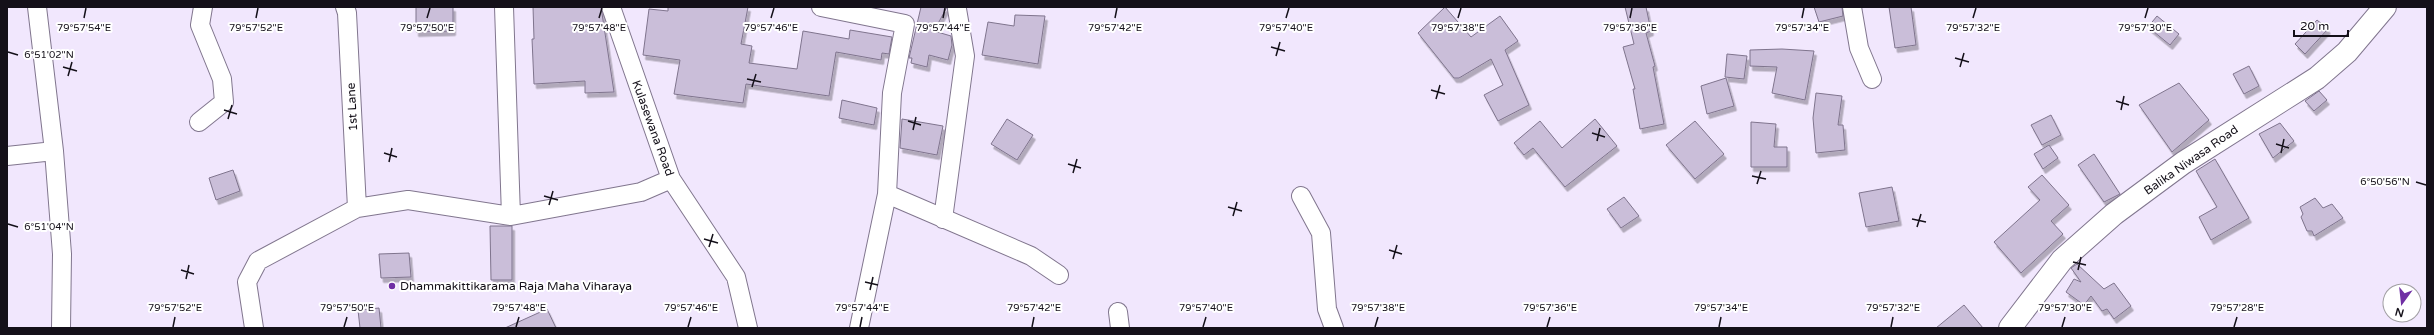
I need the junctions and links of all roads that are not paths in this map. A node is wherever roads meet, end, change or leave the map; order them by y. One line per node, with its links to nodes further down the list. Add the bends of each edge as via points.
1 (37, 7): 12 (street)
2 (203, 7): 11 (street, via 200,25 222,79 224,102)
3 (345, 7): 17 (street, 1st Lane)
4 (504, 7): 18 (street)
5 (611, 7): 14 (street, Kulasewana Road)
6 (821, 7): 15 (street, via 905,24 892,93)
7 (1852, 7): 10 (street, via 1860,48)
8 (2385, 7): 26 (street, Balika Niwasa Road, via 2347,52 2317,78 2183,163 2114,214 2062,260)
9 (957, 9): 19 (street, via 965,56)
10 (1872, 79)
11 (199, 122)
12 (54, 151): 13 (street); 21 (street, via 62,254)
13 (7, 156)
14 (671, 179): 18 (street, via 641,192); 23 (street, Kulasewana Road, via 736,277)
15 (887, 194): 19 (street); 24 (street)
16 (1301, 196): 25 (street, via 1321,234 1327,309)
17 (357, 208): 18 (street, via 408,200); 22 (street, via 258,261 247,282)
18 (511, 216)
19 (943, 219): 20 (street, via 1031,256)
20 (1059, 275)
21 (61, 328)
22 (254, 328)
23 (748, 328)
24 (859, 328)
25 (1334, 328)
26 (2010, 328)

